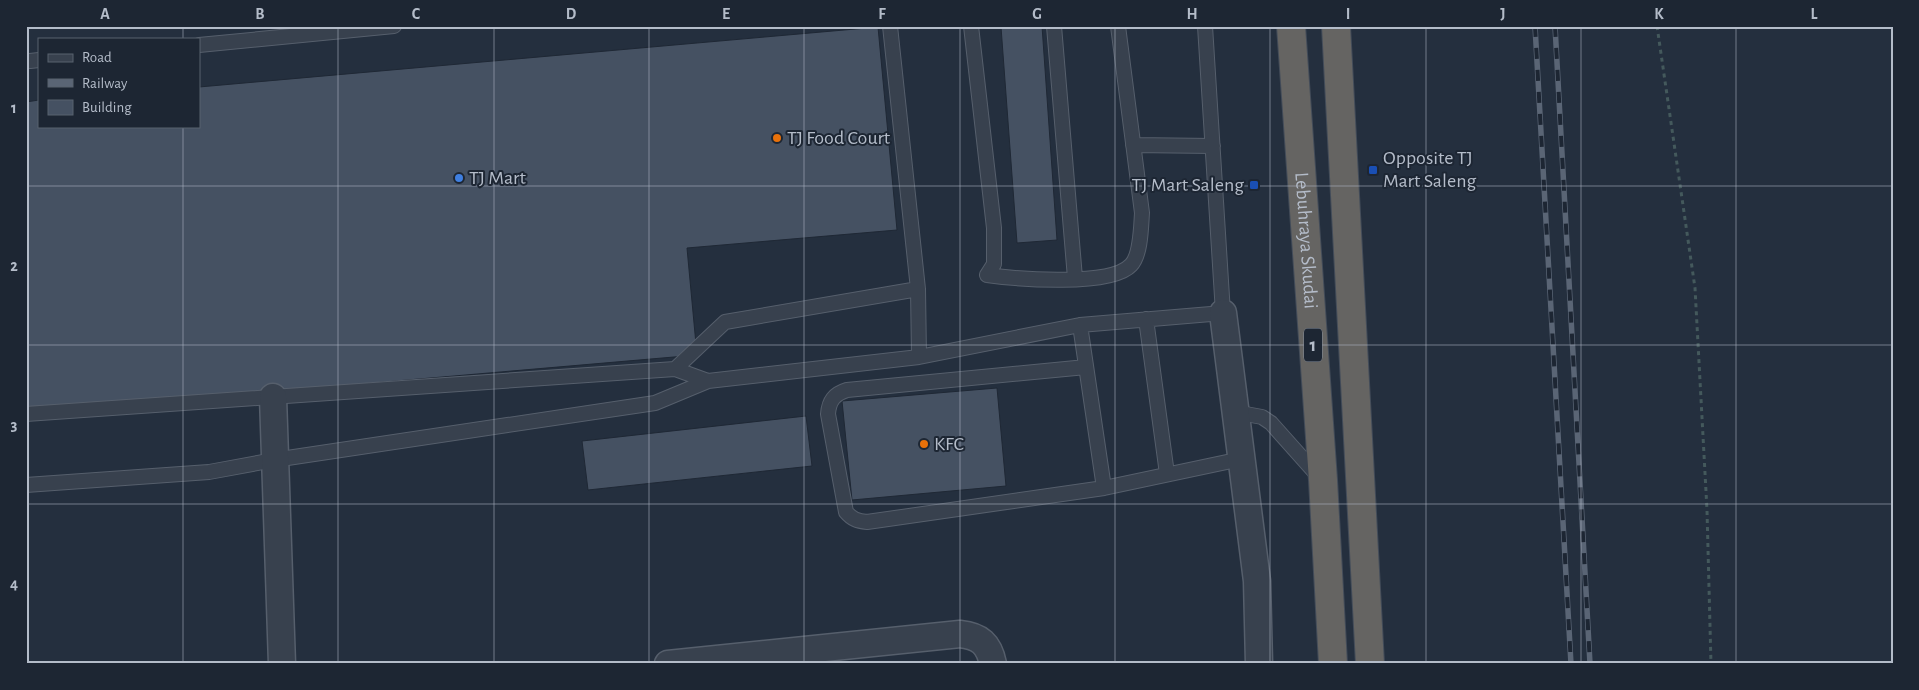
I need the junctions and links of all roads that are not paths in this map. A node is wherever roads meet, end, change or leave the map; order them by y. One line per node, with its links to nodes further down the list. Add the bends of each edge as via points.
1 (394, 26): 9 (lane)
2 (890, 26): 13 (lane)
3 (971, 26): 12 (lane, via 994,228 994,264 987,275 1021,280)
4 (1054, 26): 12 (lane)
5 (1118, 26): 10 (lane)
6 (1205, 26): 11 (lane)
7 (1291, 26): 27 (highway, Lebuhraya Skudai / 1)
8 (1336, 26): 35 (highway, Lebuhraya Skudai)
9 (200, 45)
10 (1133, 145): 11 (lane); 12 (lane, via 1142,213 1135,259 1122,272)
11 (1213, 146): 14 (lane)
12 (1075, 278)
13 (918, 289): 17 (lane); 19 (lane, via 725,322)
14 (1223, 313): 15 (lane); 22 (street)
15 (1146, 319): 16 (lane); 26 (lane)
16 (1080, 325): 17 (lane); 18 (lane)
17 (919, 357): 20 (lane)
18 (1086, 367): 29 (lane); 29 (lane, via 847,390 833,398 828,414 843,504 846,512 859,521)
19 (675, 368): 20 (lane); 21 (lane)
20 (708, 381): 25 (lane, via 655,403)
21 (273, 397): 23 (lane); 25 (street)
22 (1236, 412): 24 (street); 27 (lane, via 1262,417 1271,423)
23 (26, 414)
24 (1242, 459): 26 (lane); 33 (street, via 1257,581)
25 (274, 460): 28 (lane, via 209,472); 30 (street)
26 (1167, 474): 29 (lane)
27 (1322, 480): 34 (highway, Lebuhraya Skudai / 1)
28 (26, 485)
29 (1104, 488)
30 (282, 664)
31 (668, 664): 32 (street, via 960,634 972,635 982,641 990,651)
32 (993, 664)
33 (1259, 664)
34 (1333, 664)
35 (1370, 664)

